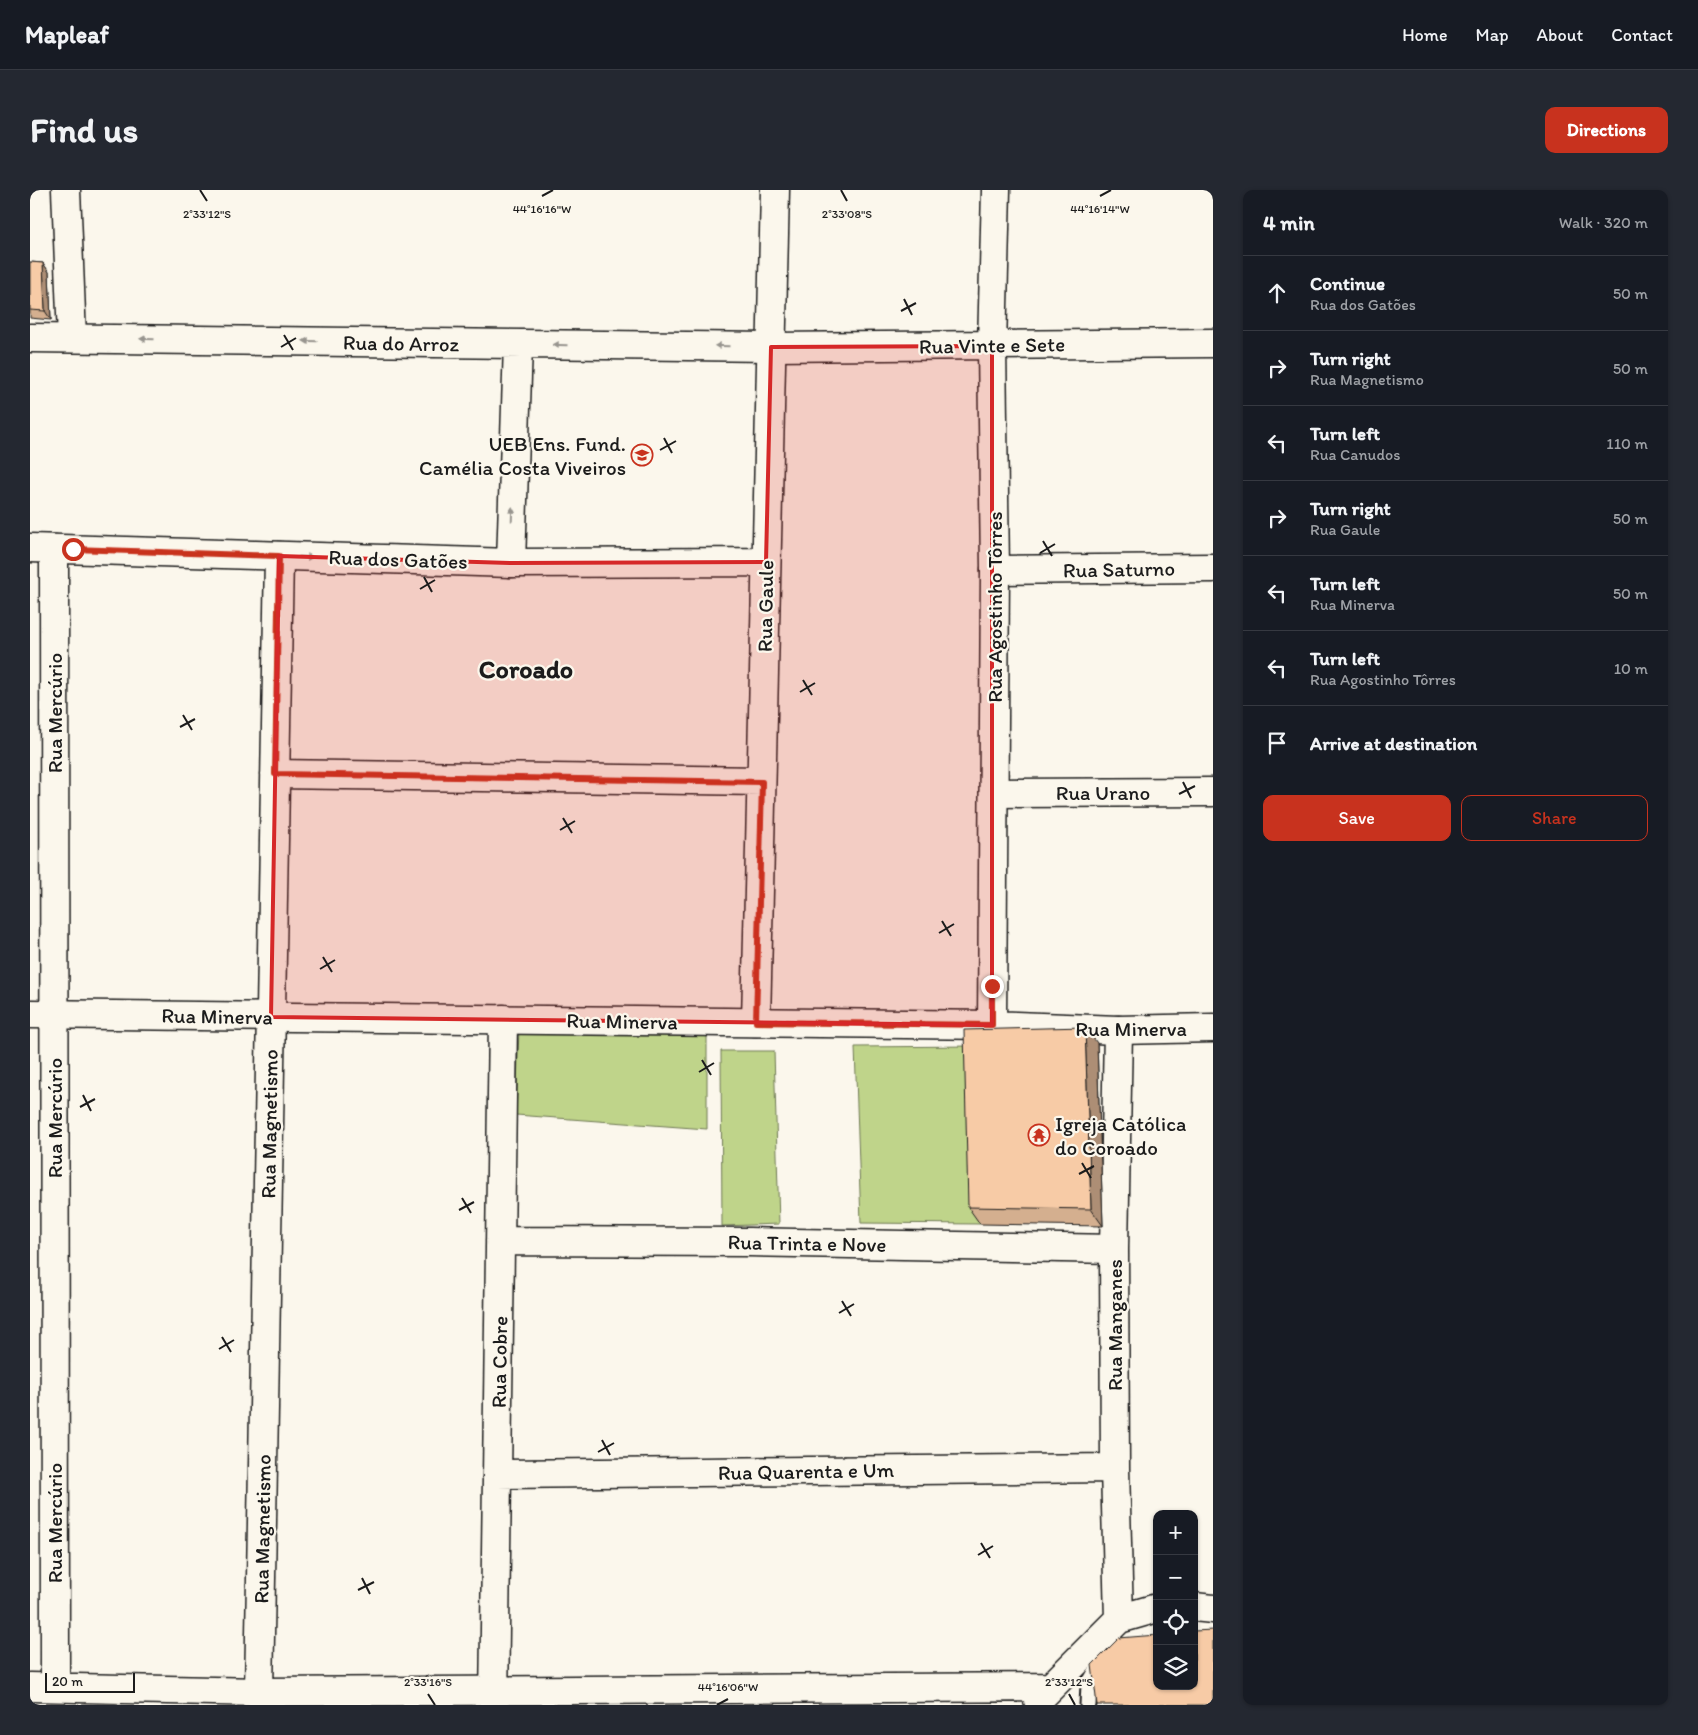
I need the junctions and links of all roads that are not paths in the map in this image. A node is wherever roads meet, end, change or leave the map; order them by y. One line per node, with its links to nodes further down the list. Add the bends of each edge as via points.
1 (66, 190): 5 (street)
2 (775, 190): 9 (street, Rua Gaule)
3 (996, 190): 8 (street, Rua Agostinho Tôrres)
4 (30, 338): 5 (street, Rua do Arroz)
5 (72, 338): 7 (street, Rua do Arroz, one-way to 5)
6 (1213, 343): 8 (street, Rua Vinte e Sete)
7 (518, 344): 9 (street, Rua do Arroz, one-way to 7); 13 (street, one-way to 7)
8 (992, 346): 9 (street, Rua Vinte e Sete); 15 (street, Rua Agostinho Tôrres)
9 (771, 347): 12 (street, Rua Gaule)
10 (42, 548): 11 (street, Rua dos Gatões); 20 (street, Rua Mercúrio)
11 (279, 556): 13 (street, Rua dos Gatões, one-way to 13); 16 (street, Rua Magnetismo)
12 (766, 562): 13 (street, Rua dos Gatões); 17 (street, Rua Gaule)
13 (511, 563)
14 (1213, 568): 15 (street, Rua Saturno)
15 (995, 570): 19 (street, Rua Agostinho Tôrres)
16 (275, 774): 17 (street); 21 (street, Rua Magnetismo)
17 (762, 782): 23 (street, Rua Gaule)
18 (1213, 792): 19 (street, Rua Urano)
19 (994, 793): 24 (street, Rua Agostinho Tôrres)
20 (42, 1014): 21 (street, Rua Minerva); 35 (street, Rua Mercúrio)
21 (271, 1017): 22 (street, Rua Minerva); 36 (street, Rua Magnetismo)
22 (503, 1019): 23 (street, Rua Minerva); 27 (street, Rua Cobre)
23 (756, 1022): 24 (street, Rua Minerva)
24 (992, 1025): 26 (street, Rua Minerva)
25 (1213, 1028): 26 (street, Rua Minerva)
26 (1118, 1030): 28 (street, Rua Manganes)
27 (500, 1241): 28 (street, Rua Trinta e Nove); 30 (street, Rua Cobre)
28 (1114, 1249): 29 (street, Rua Manganes)
29 (1116, 1468): 30 (street, Rua Quarenta e Um); 34 (street, Rua Manganes)
30 (497, 1474): 38 (street, Rua Cobre)
31 (1198, 1607): 33 (street)
32 (1153, 1609): 34 (street)
33 (1213, 1609)
34 (1120, 1619): 37 (street); 39 (lane, via 1102,1664 1089,1684)
35 (42, 1687): 36 (street)
36 (259, 1692): 38 (street)
37 (1041, 1696): 38 (street)
38 (494, 1698)
39 (1088, 1705)

